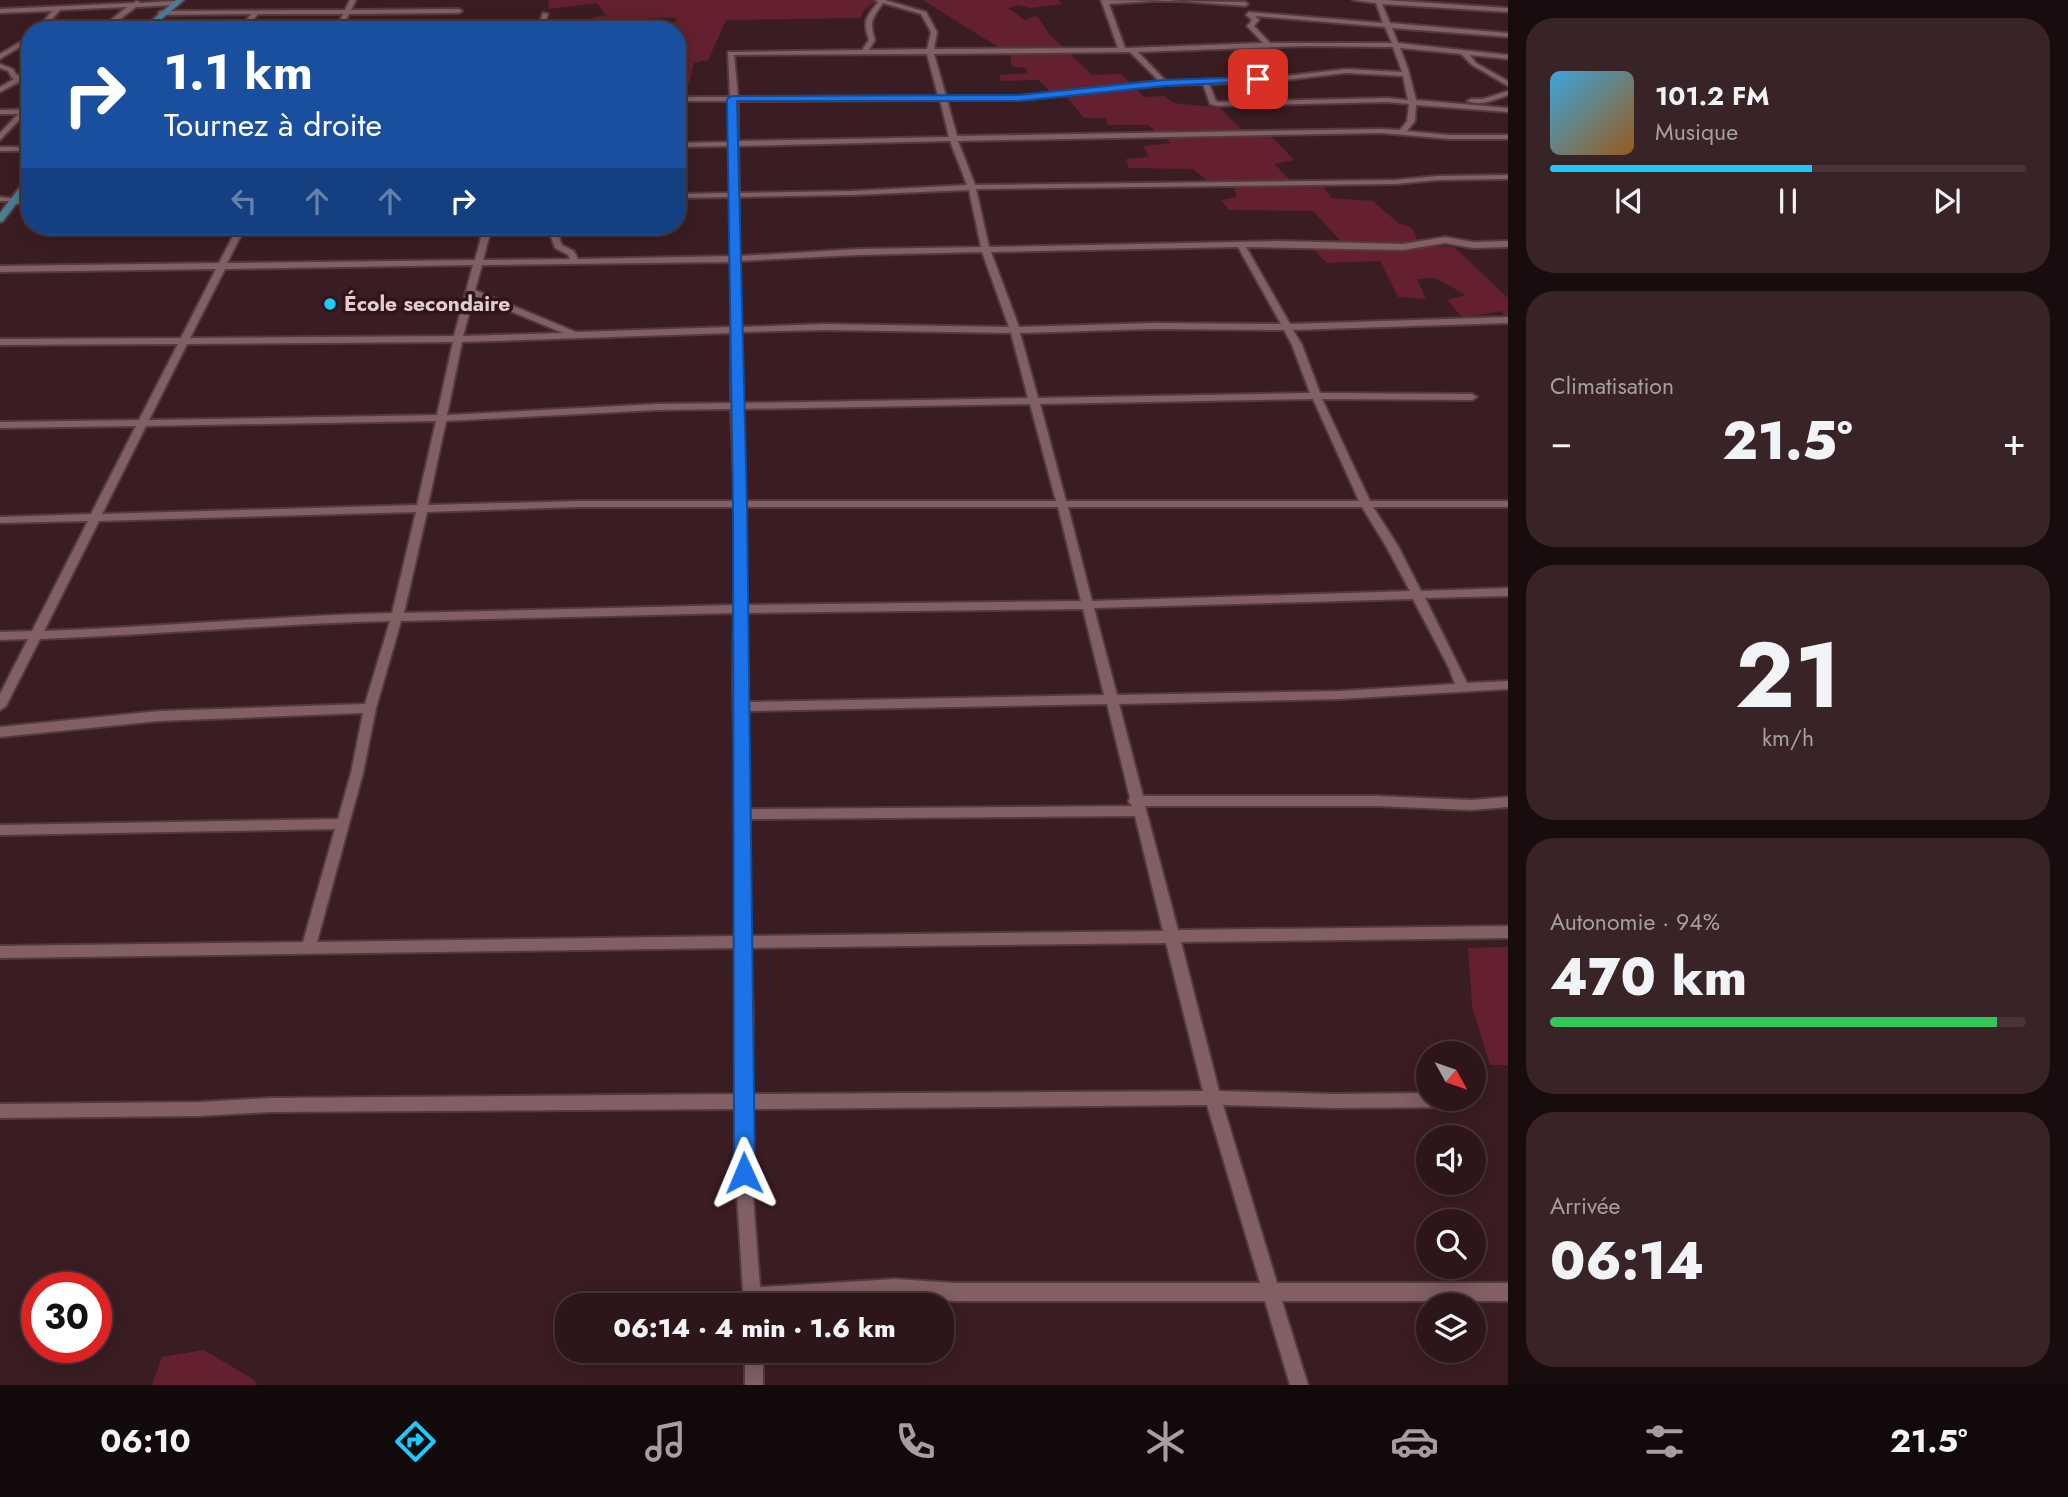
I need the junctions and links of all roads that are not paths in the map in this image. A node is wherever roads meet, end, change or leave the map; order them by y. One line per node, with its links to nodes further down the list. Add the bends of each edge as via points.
1 (353, 0): 15 (street)
2 (1164, 0): 7 (street)
3 (1170, 0): 9 (street)
4 (1356, 0): 8 (street)
5 (178, 1): 10 (street); 16 (main road)
6 (880, 1): 33 (street, via 869,15 867,28 872,40); 34 (street, via 926,15 934,34)
7 (1105, 1): 31 (street)
8 (1378, 1): 12 (street); 26 (street)
9 (1247, 2): 19 (street)
10 (137, 3): 11 (street); 21 (street)
11 (59, 7): 13 (street); 20 (street)
12 (1508, 10)
13 (0, 11)
14 (459, 11): 15 (street)
15 (347, 12): 17 (street); 24 (street)
16 (161, 13): 17 (street); 22 (main road)
17 (256, 13): 23 (street)
18 (545, 14): 25 (street)
19 (1250, 15): 26 (street); 30 (street, via 1256,20 1250,26)
20 (47, 21)
21 (113, 21)
22 (153, 21)
23 (249, 21)
24 (342, 21)
25 (543, 21)
26 (1386, 24): 27 (street); 29 (street)
27 (1508, 34)
28 (21, 44): 36 (street)
29 (1395, 45): 30 (street); 35 (street); 39 (street)
30 (1268, 46): 32 (street)
31 (1122, 50): 32 (street); 34 (street)
32 (1132, 50): 43 (street)
33 (864, 51): 34 (street); 49 (street, via 733,52 728,56)
34 (930, 51): 47 (street)
35 (1464, 53): 37 (street); 44 (street)
36 (0, 57)
37 (1508, 57)
38 (0, 66): 40 (street)
39 (1405, 74): 42 (street, via 1346,71); 50 (street)
40 (21, 78)
41 (21, 81): 45 (street)
42 (1205, 81): 43 (street); 50 (street, via 1218,104)
43 (1164, 83): 47 (street, via 1019,98)
44 (1508, 85)
45 (0, 90)
46 (1508, 93): 51 (street, via 1484,101)
47 (944, 98): 49 (street); 59 (street)
48 (686, 99): 49 (street)
49 (732, 99): 60 (street)
50 (1413, 102): 51 (street); 56 (street, via 1414,116)
51 (1443, 105): 52 (street)
52 (1508, 110)
53 (21, 111): 54 (street)
54 (0, 112)
55 (21, 117): 58 (street)
56 (1406, 129): 57 (street, via 1449,137); 59 (street)
57 (1508, 137)
58 (0, 138)
59 (954, 141): 60 (street); 65 (street)
60 (733, 144): 61 (street); 67 (street)
61 (686, 145)
62 (0, 149): 63 (street)
63 (21, 149)
64 (1508, 177): 65 (street, via 1385,183)
65 (972, 187): 67 (street); 78 (street)
66 (21, 192): 70 (main road)
67 (734, 195): 68 (street); 79 (street)
68 (686, 196)
69 (0, 199): 70 (street)
70 (14, 201): 71 (street); 72 (main road)
71 (21, 201)
72 (0, 219)
73 (237, 235): 82 (street)
74 (486, 235): 81 (street)
75 (554, 235): 80 (street, via 558,246)
76 (1508, 244): 77 (street, via 1445,240 1403,247)
77 (1241, 246): 78 (street); 86 (street)
78 (986, 251): 79 (street); 88 (street)
79 (735, 259): 80 (street); 87 (street)
80 (575, 260): 81 (street)
81 (479, 262): 82 (street); 84 (street)
82 (221, 266): 83 (street); 91 (street)
83 (0, 269)
84 (472, 292): 89 (street); 90 (street)
85 (1508, 320): 86 (street)
86 (1288, 327): 88 (street); 93 (street)
87 (736, 330): 88 (street); 89 (street); 96 (street)
88 (1015, 330): 95 (street)
89 (577, 335): 90 (street)
90 (458, 339): 91 (street); 97 (street)
91 (186, 340): 92 (street); 98 (street)
92 (0, 342)
93 (1316, 396): 94 (street); 95 (street); 103 (street)
94 (1472, 397)
95 (1035, 402): 96 (street); 100 (street)
96 (736, 406): 97 (street); 102 (street)
97 (440, 418): 98 (street); 104 (street)
98 (145, 422): 99 (street); 105 (street)
99 (0, 425)
100 (1062, 503): 102 (street); 103 (street); 109 (street)
101 (1508, 504): 103 (street)
102 (740, 505): 104 (street); 110 (street)
103 (1367, 506): 108 (street)
104 (420, 509): 105 (street); 111 (street)
105 (95, 519): 106 (street); 113 (street)
106 (0, 520)
107 (1508, 593): 108 (street)
108 (1417, 595): 109 (street); 115 (street)
109 (1086, 605): 110 (street); 116 (street)
110 (740, 609): 111 (street); 118 (street)
111 (395, 618): 113 (street); 119 (street)
112 (0, 636): 113 (street)
113 (37, 636): 117 (street)
114 (1508, 685): 115 (street)
115 (1463, 689): 116 (street)
116 (1109, 698): 118 (street); 122 (street)
117 (0, 706)
118 (740, 707): 123 (street)
119 (370, 708): 120 (street, via 159,716); 124 (street)
120 (0, 732)
121 (1508, 802): 122 (street)
122 (1136, 806): 123 (street); 127 (street)
123 (743, 814): 128 (street)
124 (344, 824): 125 (street); 129 (street)
125 (0, 830)
126 (1508, 932): 127 (street)
127 (1174, 938): 128 (street); 131 (street)
128 (742, 940): 129 (street); 133 (street, via 746,1015)
129 (308, 948): 130 (street)
130 (0, 952)
131 (1213, 1098): 132 (street); 133 (street); 135 (street)
132 (1416, 1100)
133 (743, 1103): 134 (street); 137 (street)
134 (0, 1111)
135 (1268, 1290): 136 (street); 138 (street, via 956,1292 896,1288); 141 (street)
136 (1508, 1292)
137 (752, 1293)
138 (821, 1293)
139 (754, 1363): 140 (street)
140 (754, 1385)
141 (1299, 1385)

